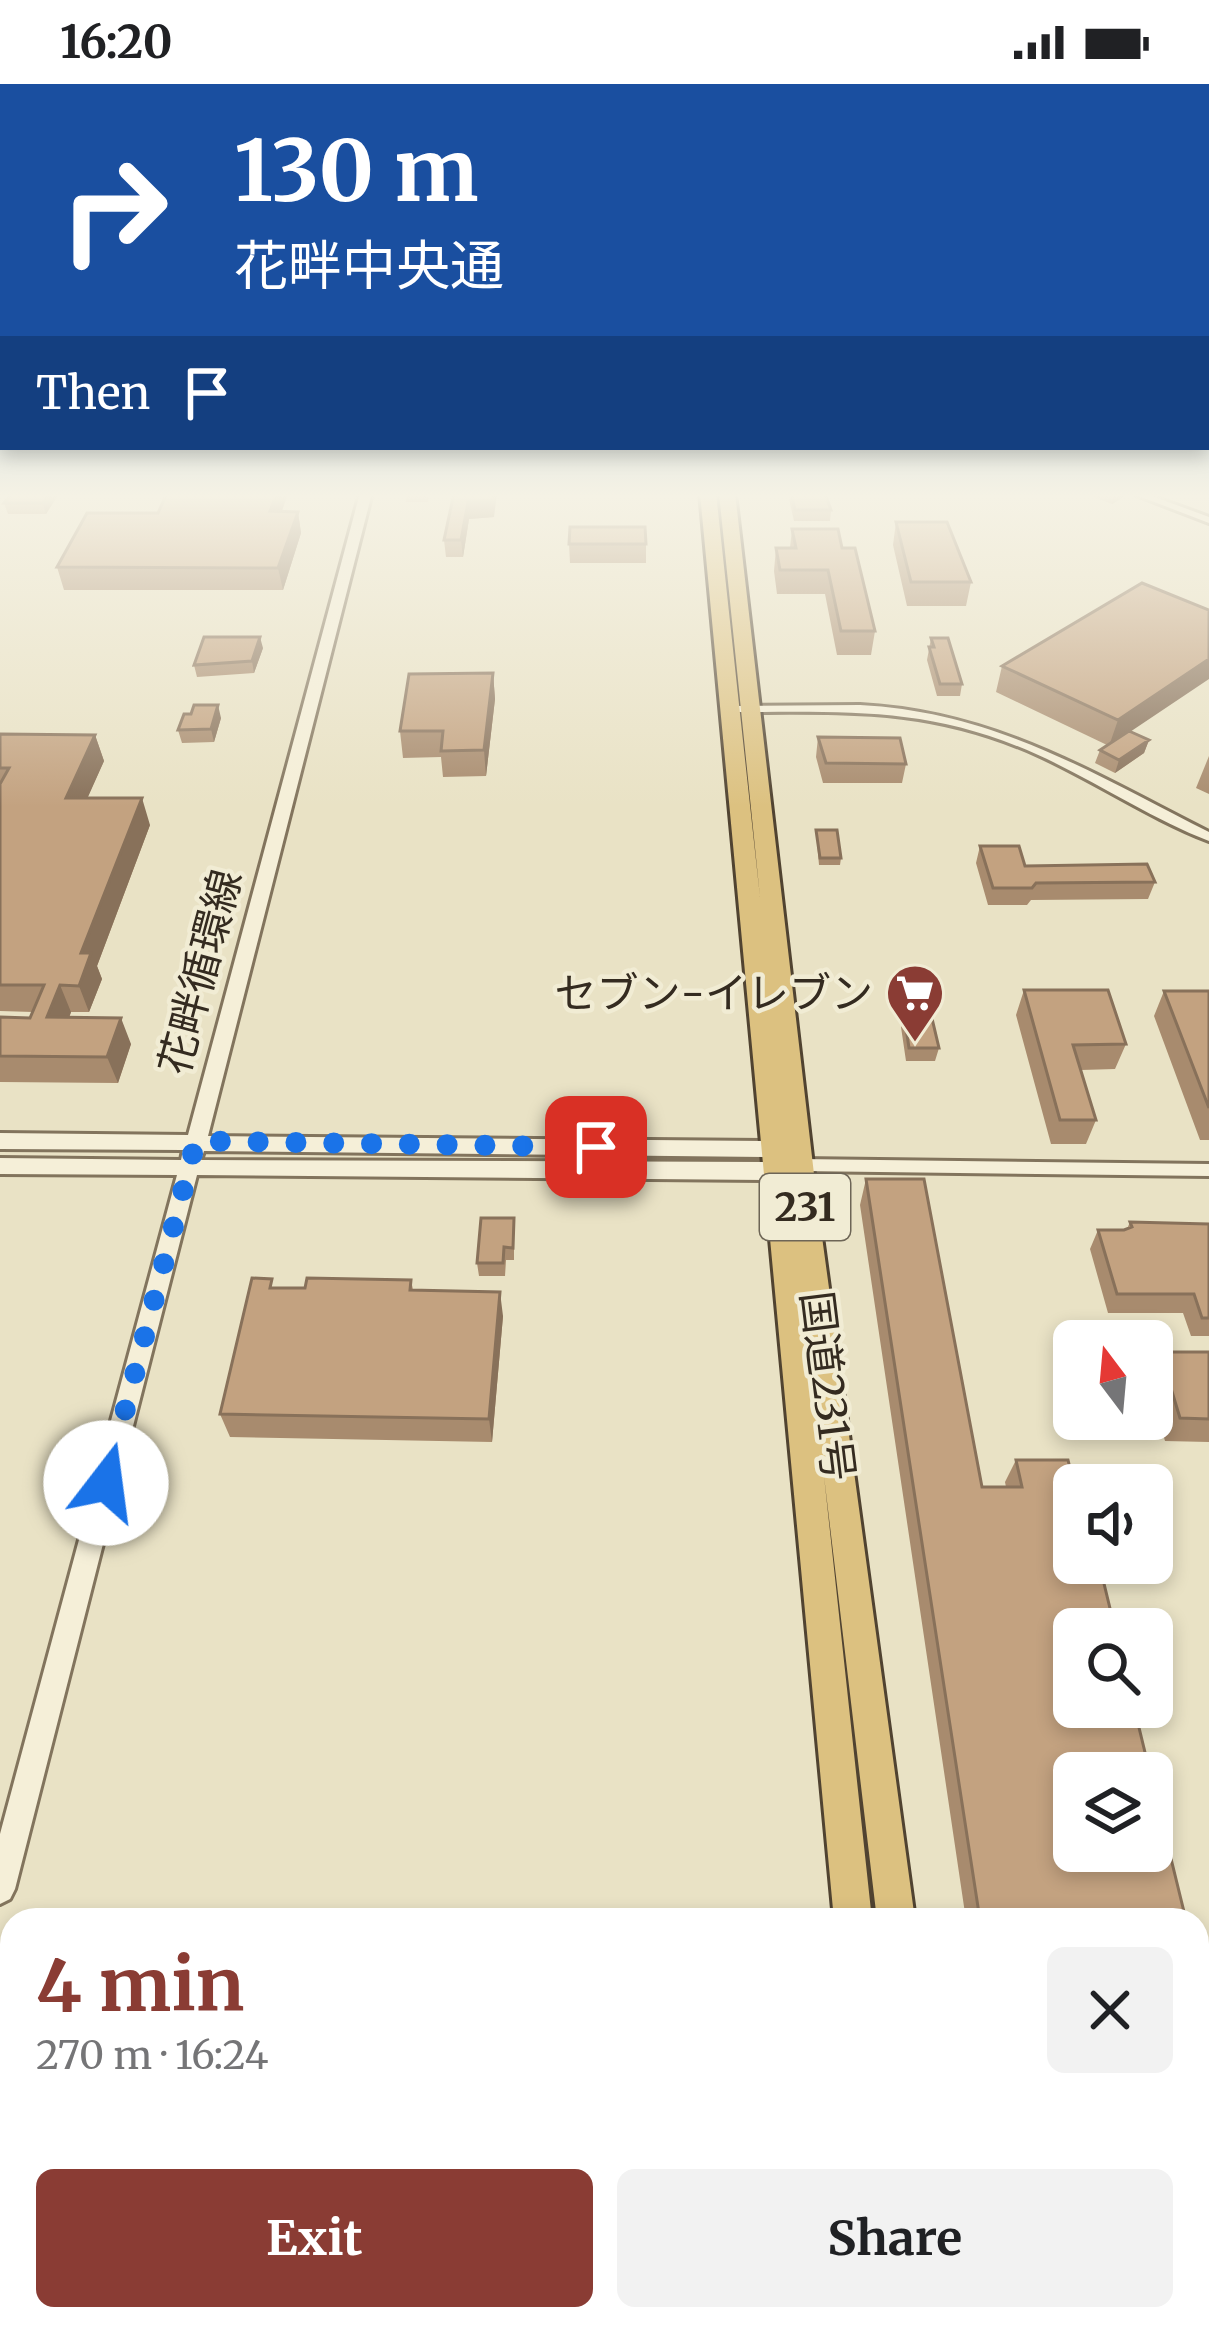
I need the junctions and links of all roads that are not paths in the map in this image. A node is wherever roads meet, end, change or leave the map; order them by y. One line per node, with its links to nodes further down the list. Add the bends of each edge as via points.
1 (339, 598): 7 (street, 花畔循環線)
2 (724, 598): 4 (highway, 国道231号 / 231)
3 (733, 598): 4 (highway, 国道231号 / 231)
4 (740, 709): 5 (street, via 904,712 957,722 1016,741); 8 (highway, 国道231号 / 231)
5 (1209, 837)
6 (0, 1141): 7 (street)
7 (196, 1141): 8 (street); 10 (street, 花畔循環線)
8 (782, 1162): 10 (street); 11 (street); 13 (highway, 国道231号 / 231); 14 (highway, 国道231号 / 231)
9 (0, 1166): 10 (street)
10 (189, 1166): 12 (street, 花畔循環線)
11 (1209, 1170)
12 (0, 1889)
13 (852, 1908)
14 (894, 1908)

